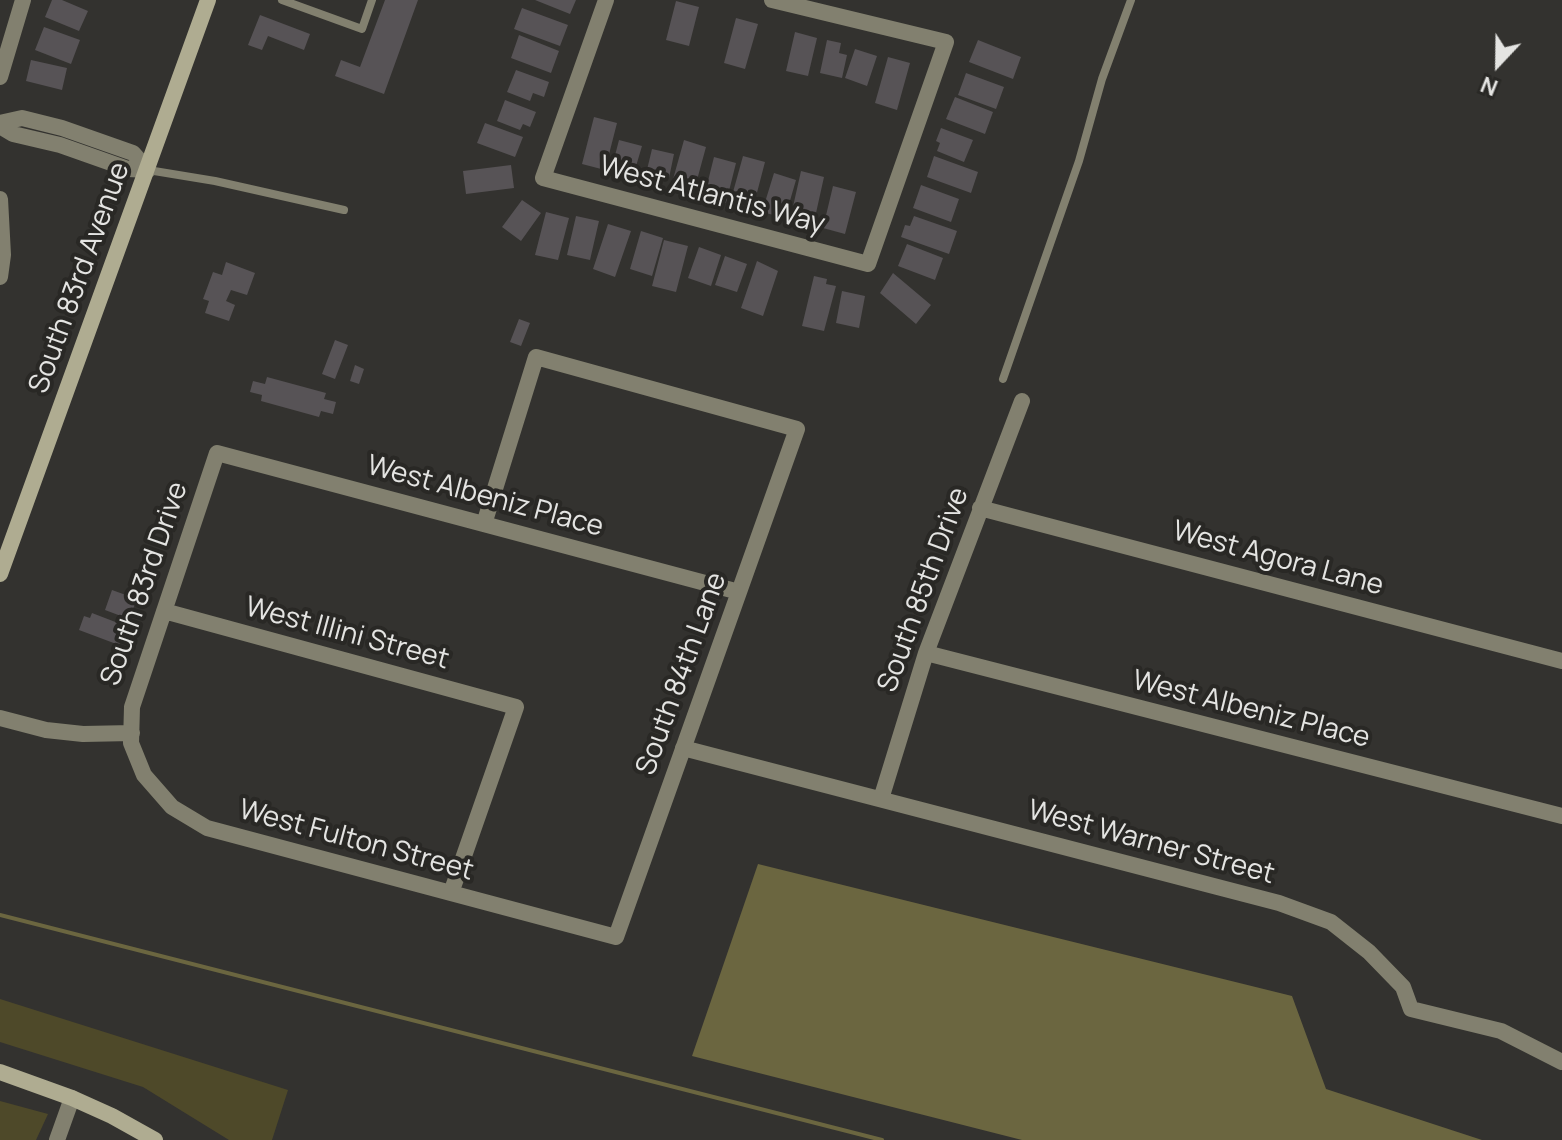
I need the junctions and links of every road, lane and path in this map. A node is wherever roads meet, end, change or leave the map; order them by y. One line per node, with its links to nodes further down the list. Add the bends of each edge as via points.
1 (23, 0): 8 (street)
2 (208, 0): 10 (main road, South 83rd Avenue)
3 (282, 0): 4 (lane, via 362,29)
4 (372, 0)
5 (606, 0): 6 (street, West Atlantis Way, via 543,178 868,264 946,42)
6 (772, 0)
7 (1131, 0): 14 (lane)
8 (0, 77)
9 (0, 125): 10 (street, via 22,118 62,128 133,153)
10 (148, 170): 12 (lane); 19 (main road, South 83rd Avenue)
11 (0, 199): 13 (street)
12 (344, 210)
13 (0, 277)
14 (1003, 379)
15 (1022, 401): 17 (street, South 85th Drive)
16 (217, 453): 18 (street, West Albeniz Place); 21 (street, South 83rd Drive)
17 (980, 508): 22 (street, South 85th Drive); 23 (street, West Agora Lane)
18 (484, 524): 20 (street, West Albeniz Place); 20 (street, South 84th Lane, via 536,357 797,429)
19 (0, 574)
20 (739, 592): 26 (street, South 84th Lane)
21 (164, 611): 25 (street, South 83rd Drive, via 132,707); 29 (street, West Illini Street, via 516,707)
22 (926, 653): 27 (street, South 85th Drive); 28 (street, West Albeniz Place)
23 (1562, 661)
24 (0, 718): 25 (street, via 83,734)
25 (132, 733): 29 (street, West Fulton Street, via 144,775 172,807 207,828)
26 (683, 748): 27 (street, West Warner Street); 30 (street, South 84th Lane)
27 (881, 799): 31 (street, West Warner Street, via 1279,903 1331,922 1403,987 1411,1009 1501,1031)
28 (1562, 816)
29 (451, 893): 30 (street, West Fulton Street)
30 (616, 937)
31 (1562, 1062)
32 (0, 1072): 33 (main road)
33 (72, 1098): 34 (street); 35 (main road)
34 (57, 1140)
35 (155, 1140)

